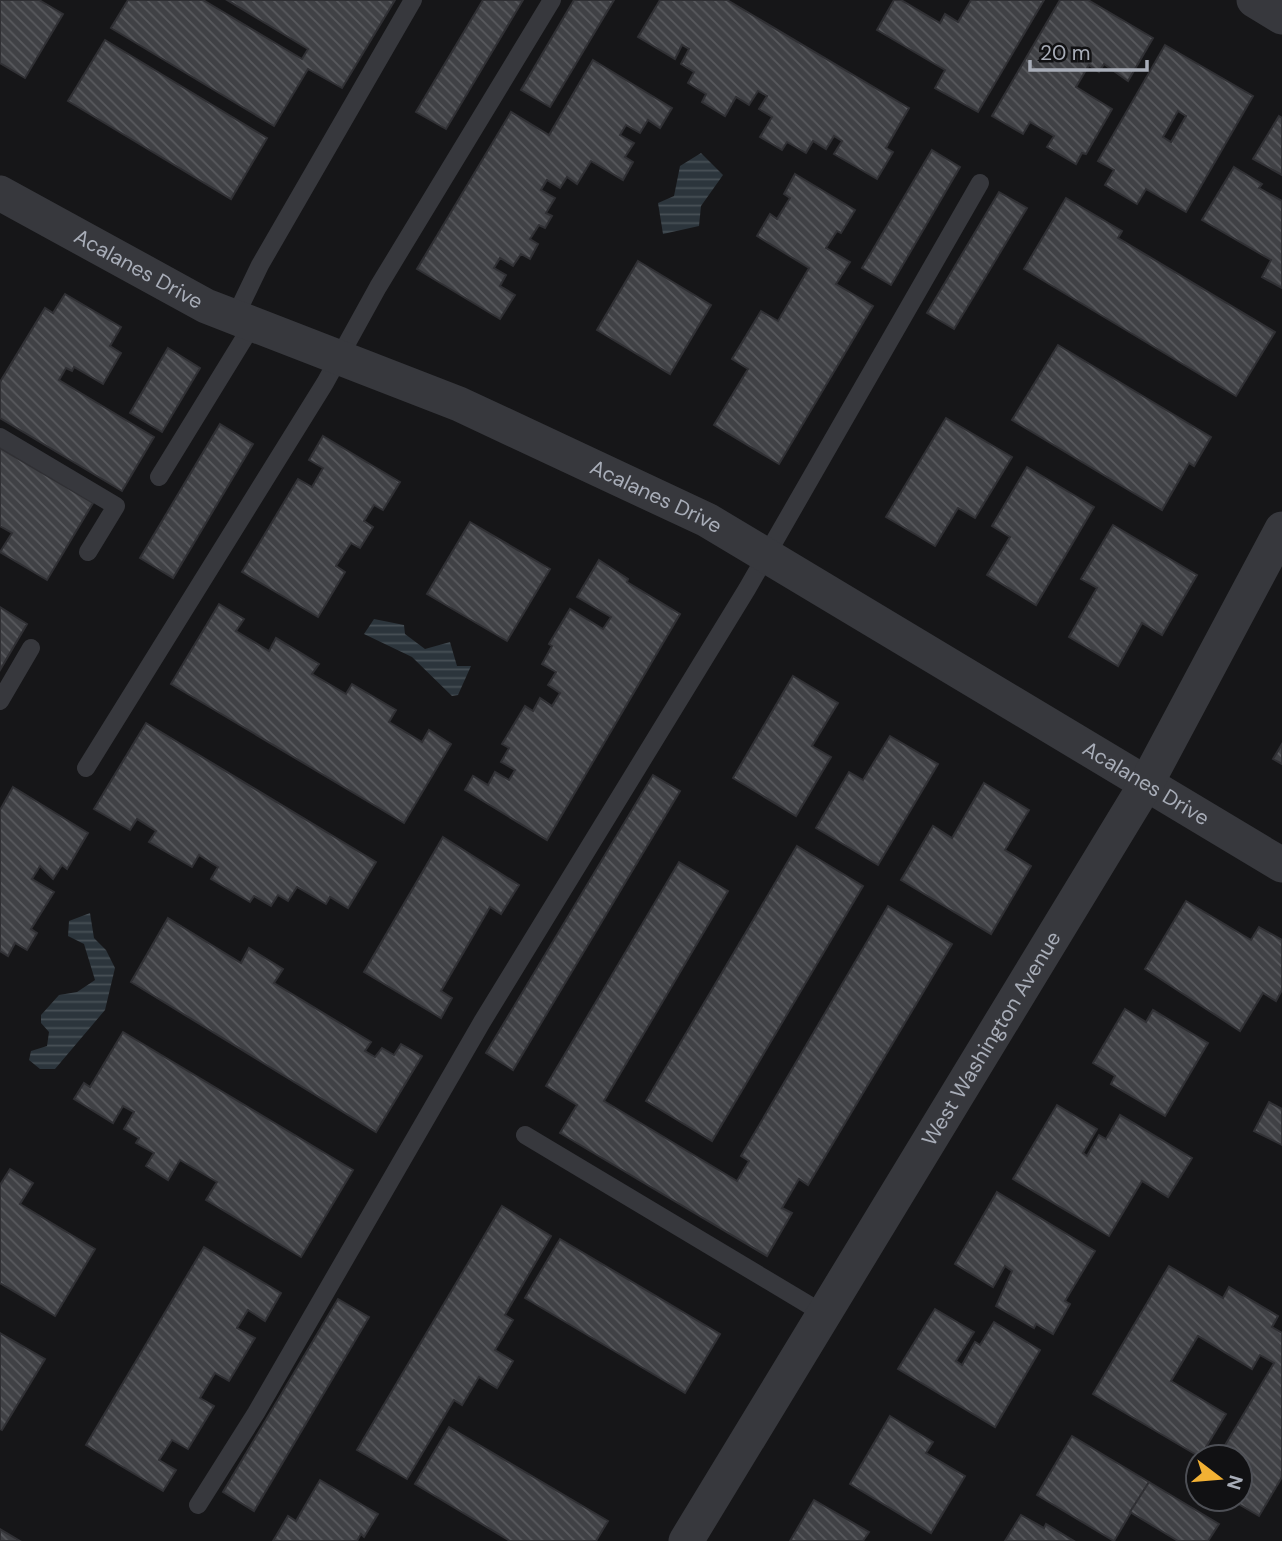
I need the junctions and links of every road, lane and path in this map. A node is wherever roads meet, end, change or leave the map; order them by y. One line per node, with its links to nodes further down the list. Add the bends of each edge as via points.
1 (413, 0): 7 (lane, via 260,265)
2 (552, 0): 8 (lane)
3 (1254, 0): 4 (street)
4 (1282, 17)
5 (980, 183): 13 (lane)
6 (0, 193): 7 (street, Acalanes Drive, via 206,306)
7 (244, 321): 8 (street, Acalanes Drive); 10 (lane)
8 (339, 357): 13 (street, Acalanes Drive, via 484,415 707,520); 16 (lane)
9 (0, 437): 12 (lane, via 116,506)
10 (159, 477)
11 (1282, 529): 17 (street, West Washington Avenue)
12 (88, 552)
13 (766, 556): 17 (street, Acalanes Drive); 21 (lane, via 482,1022)
14 (31, 648): 15 (lane)
15 (0, 701)
16 (86, 768)
17 (1146, 784): 18 (street, Acalanes Drive); 20 (street, West Washington Avenue)
18 (1282, 864)
19 (526, 1135): 20 (lane)
20 (824, 1314): 22 (street, West Washington Avenue)
21 (198, 1505)
22 (686, 1541)

